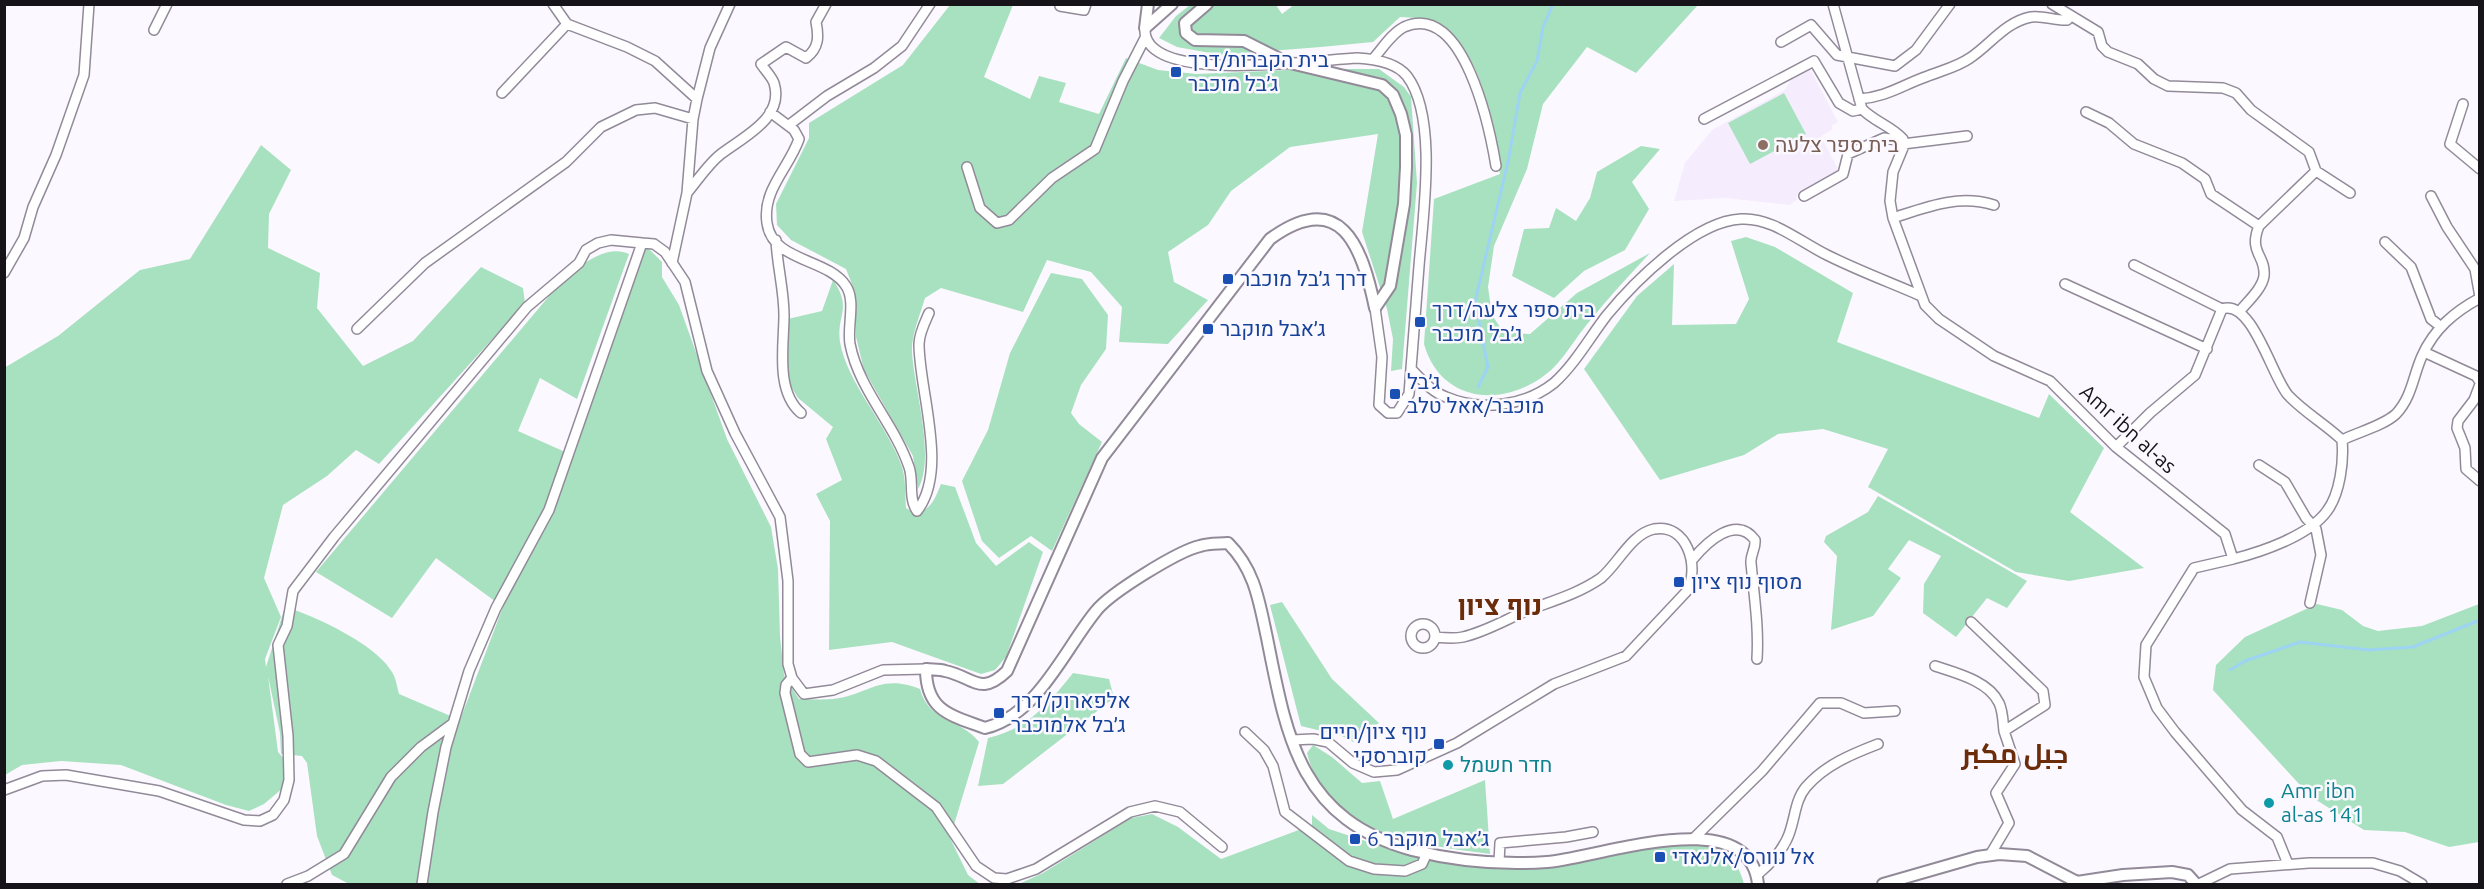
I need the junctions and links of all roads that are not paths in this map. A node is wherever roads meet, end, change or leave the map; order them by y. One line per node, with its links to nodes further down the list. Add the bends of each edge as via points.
1 (89, 4): 51 (street, via 84,75 24,238)
2 (167, 4): 17 (street)
3 (552, 4): 16 (street)
4 (730, 4): 24 (street, via 710,48)
5 (826, 4): 28 (street, via 816,22 819,36 815,51 806,58 786,47 761,64 774,84)
6 (930, 4): 32 (street, via 902,46)
7 (1086, 4): 14 (street, via 1084,10)
8 (1148, 4): 18 (street)
9 (1172, 4): 18 (street)
10 (1207, 4): 22 (street, via 1185,23 1186,33 1195,40 1244,41)
11 (1833, 4): 20 (street)
12 (1950, 4): 20 (street, via 1916,50 1896,66)
13 (2052, 4): 15 (street)
14 (1060, 6)
15 (2071, 16): 25 (street, via 2067,20 2030,17 2007,28 1956,67 1889,94); 38 (street, via 2098,32 2108,52 2138,64 2169,86 2223,88 2236,93 2251,110 2309,152)
16 (567, 24): 23 (street); 24 (street, via 655,61)
17 (154, 30)
18 (1145, 33): 22 (street, via 1158,53 1186,63 1233,67); 36 (street, via 1095,149 1052,178 1009,220 997,223 980,208)
19 (1781, 42): 20 (street, via 1811,25 1832,52)
20 (1847, 56): 25 (street)
21 (1372, 59): 22 (street); 35 (street, via 1393,34 1406,26 1425,24 1448,36 1478,90); 63 (street, via 1394,66 1414,86 1424,133 1426,170)
22 (1286, 62): 55 (street, via 1382,85 1393,95 1401,114 1406,135 1404,204 1390,286)
23 (502, 93)
24 (697, 99): 30 (street)
25 (1859, 99): 27 (street)
26 (2463, 104): 37 (street, via 2450,144)
27 (1862, 109): 31 (street, via 1853,111 1839,103 1814,61); 34 (street, via 1892,128)
28 (770, 112): 32 (street); 39 (street, via 754,132 719,155)
29 (2086, 112): 45 (street, via 2109,123 2134,144 2182,163 2205,179 2211,194)
30 (693, 119): 39 (street); 60 (street, via 655,108 636,110 601,127 566,162 425,263)
31 (1704, 119)
32 (789, 125): 46 (street, via 798,140 777,177 767,206 767,225)
33 (1967, 136): 34 (street)
34 (1903, 143): 41 (street, via 1877,139 1848,154 1843,174); 44 (street, Amr ibn al-as, via 1891,187)
35 (1496, 166)
36 (967, 167)
37 (2480, 169)
38 (2316, 171): 40 (street); 45 (street)
39 (687, 193): 49 (street)
40 (2350, 193)
41 (1804, 196)
42 (2431, 196): 54 (street, via 2475,268)
43 (1994, 205): 44 (street, via 1947,201)
44 (1893, 218): 53 (street, Amr ibn al-as)
45 (2259, 226): 57 (street, via 2255,250 2264,276)
46 (776, 240): 58 (street, via 795,256 836,275 846,286 856,368 901,446 910,470 917,511 924,502 930,475 919,341); 65 (street, via 784,315 786,392)
47 (2385, 242): 59 (street, via 2411,267 2430,319)
48 (642, 243): 49 (street, via 654,244); 83 (street, via 549,510 496,608); 88 (street, via 598,243 528,307 293,591 278,645 289,780 284,800 273,815 260,821 243,820 159,791 66,775 42,776)
49 (672, 264): 81 (street, via 684,282 704,360 719,400 780,518 788,581 788,664)
50 (2134, 265): 56 (street)
51 (4, 273)
52 (2065, 284): 61 (street)
53 (1919, 294): 63 (street, via 1827,255 1767,222 1728,220 1703,231 1647,274 1614,307 1568,368 1539,393 1499,405 1460,402 1444,397); 67 (street, Amr ibn al-as, via 1939,319 1956,331 1994,356 2050,381)
54 (2480, 298): 59 (street)
55 (1375, 308): 63 (street, via 1382,357 1377,395 1379,405 1388,413 1397,413 1403,407 1409,394); 80 (street, via 1361,257 1347,233 1337,225 1321,218 1307,219 1287,226 1270,239 1102,458 1008,671 986,684 973,683 946,670)
56 (2222, 309): 57 (street, via 2229,306); 61 (street)
57 (2240, 311): 66 (street, via 2286,393)
58 (929, 313)
59 (2440, 326): 62 (street)
60 (357, 329)
61 (2207, 349): 67 (street, via 2195,375)
62 (2424, 352): 64 (street, via 2476,376); 66 (street, via 2408,397 2395,415)
63 (1411, 369)
64 (2480, 383): 69 (street, via 2457,428 2465,448 2466,469)
65 (801, 413)
66 (2342, 440): 70 (street, via 2344,462 2336,489 2327,511)
67 (2116, 447): 72 (street, Amr ibn al-as, via 2225,534)
68 (2259, 465): 70 (street, via 2285,482)
69 (2480, 481)
70 (2312, 524): 72 (street, via 2256,553); 73 (street, via 2320,540 2321,555)
71 (1693, 559): 77 (street, via 1672,531 1652,529 1639,537 1600,578 1576,593 1463,637); 78 (street, via 1714,537 1725,532 1743,531 1755,540 1751,560 1759,626); 86 (street, via 1693,577 1687,591 1626,656 1554,684 1418,762 1388,772 1374,772 1353,763 1328,742)
72 (2233, 559): 95 (street, via 2194,568 2146,645 2144,677 2157,708 2175,732 2235,802 2277,837)
73 (2310, 603)
74 (1971, 622): 84 (street, via 2043,691 2045,705)
75 (1400, 633): 76 (street)
76 (1411, 635): 77 (street, via 1421,648 1432,645); 77 (street, via 1422,624 1433,627)
77 (1436, 637)
78 (1757, 659)
79 (1935, 666): 84 (street, via 1988,689 2000,704)
80 (926, 669): 81 (street, via 883,670 833,690 804,694); 86 (street, via 929,698 940,707 985,728 996,725 1032,699 1097,609 1114,595 1200,546 1228,543 1242,557 1256,585)
81 (792, 678): 91 (street, via 785,693 800,754 808,762 857,755 876,762 936,807 975,866 994,878 1007,879 1036,869 1130,812 1155,806 1180,812)
82 (1895, 711): 90 (street, via 1864,713 1841,703 1820,703 1762,771)
83 (452, 724): 98 (street, via 420,747 392,777 344,854); 99 (street)
84 (2004, 731): 93 (street, via 2015,764 1996,793 2009,823)
85 (1245, 732): 92 (street, via 1264,750 1273,766 1285,812 1349,861 1374,869 1406,871 1422,864)
86 (1292, 740): 92 (street, via 1314,788 1337,814 1382,841)
87 (1878, 744): 96 (street, via 1849,755 1805,788 1788,838)
88 (4, 790)
89 (1593, 832): 94 (street, via 1500,843)
90 (1694, 838): 94 (street, via 1549,861); 96 (street, via 1737,849)
91 (1222, 847)
92 (1427, 852): 94 (street)
93 (1990, 855): 97 (street, via 2027,856); 100 (street, via 1917,872)
94 (1499, 861)
95 (2288, 864): 101 (street, via 2230,869); 102 (street, via 2373,863 2400,871)
96 (1758, 880)
97 (2076, 883): 101 (street, via 2172,872 2188,875)
98 (287, 885)
99 (422, 885)
100 (1883, 885)
101 (2197, 885)
102 (2422, 885)

